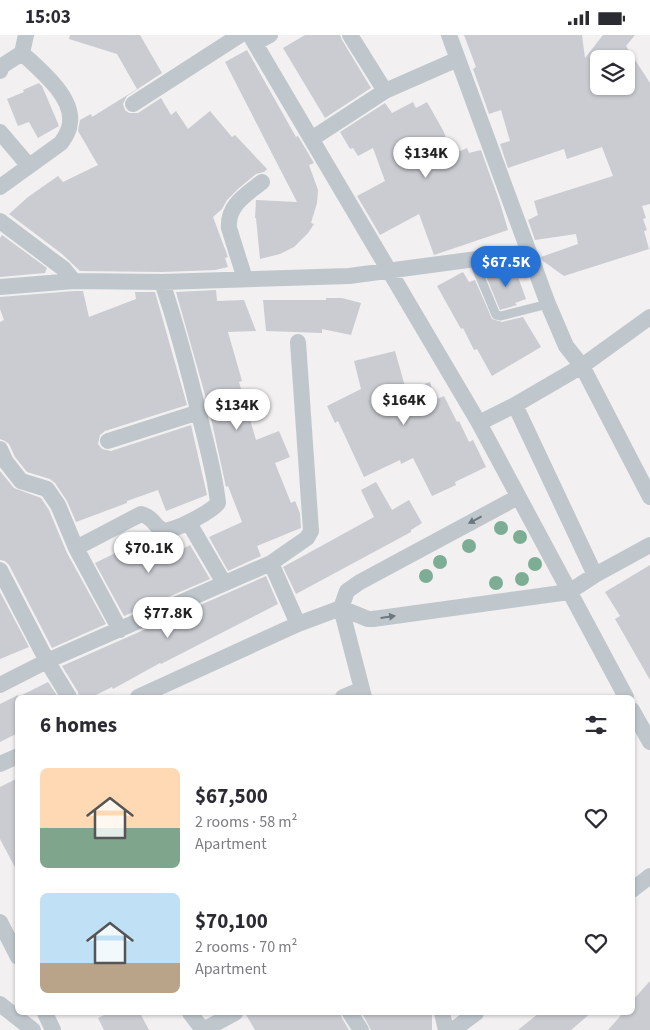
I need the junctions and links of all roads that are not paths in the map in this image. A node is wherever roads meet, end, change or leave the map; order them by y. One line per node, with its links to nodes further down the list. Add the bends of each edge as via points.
1 (26, 35): 7 (street)
2 (240, 35): 13 (street)
3 (270, 35): 6 (street)
4 (350, 35): 12 (street)
5 (449, 35): 8 (street)
6 (253, 39): 15 (street)
7 (22, 53): 9 (street, via 2,66); 16 (street, via 62,95 69,109 70,122 61,143)
8 (458, 59): 12 (street); 20 (street)
9 (0, 71)
10 (0, 76): 11 (street)
11 (0, 83)
12 (385, 91): 15 (street)
13 (133, 105)
14 (0, 132): 16 (street)
15 (313, 138): 22 (street)
16 (29, 166): 18 (street)
17 (262, 182): 23 (street, via 235,204 228,220)
18 (0, 187)
19 (0, 221): 24 (street, via 64,269)
20 (529, 252): 21 (street); 27 (street)
21 (472, 260): 22 (street); 27 (lane, via 496,315)
22 (389, 271): 23 (street, via 349,276); 33 (street)
23 (245, 279): 25 (street)
24 (74, 281): 25 (street); 26 (street)
25 (162, 282): 32 (street)
26 (0, 287)
27 (548, 305): 30 (street, via 566,347)
28 (650, 317): 30 (street)
29 (298, 342): 41 (street, via 311,531 307,538)
30 (582, 366): 31 (street); 37 (street)
31 (515, 405): 33 (street); 43 (street)
32 (199, 412): 34 (street); 38 (street, via 218,502 217,506)
33 (479, 423): 36 (street)
34 (108, 441)
35 (0, 449): 40 (street, via 21,481 47,489 58,505)
36 (518, 497): 45 (street); 46 (street, one-way to 46, via 360,582 347,591)
37 (650, 497)
38 (189, 523): 40 (street, via 164,530 147,515 141,515); 44 (street)
39 (650, 545): 43 (street)
40 (76, 548): 48 (street)
41 (271, 563): 44 (street); 47 (street)
42 (0, 571): 49 (street)
43 (595, 575): 45 (street)
44 (224, 583): 48 (street)
45 (570, 592): 46 (street, one-way to 45, via 373,619); 55 (street)
46 (342, 608): 47 (street); 52 (street)
47 (298, 624): 51 (street)
48 (120, 630): 49 (street)
49 (48, 661): 50 (street); 53 (street)
50 (0, 685)
51 (161, 692): 54 (street)
52 (363, 693)
53 (68, 695)
54 (147, 695)
55 (625, 695)
56 (635, 715): 57 (street)
57 (650, 742)
58 (15, 757): 59 (street)
59 (0, 764)
60 (650, 876): 61 (street)
61 (635, 888)
62 (0, 922): 63 (street)
63 (15, 951)
64 (0, 1003): 65 (street)
65 (15, 1015)
66 (15, 1015): 73 (street)
67 (45, 1015): 74 (street)
68 (192, 1015): 75 (street)
69 (231, 1015): 75 (street)
70 (351, 1015): 76 (street)
71 (442, 1015): 77 (street)
72 (473, 1015): 78 (street)
73 (34, 1030)
74 (53, 1030)
75 (203, 1030)
76 (360, 1030)
77 (446, 1030)
78 (453, 1030)

